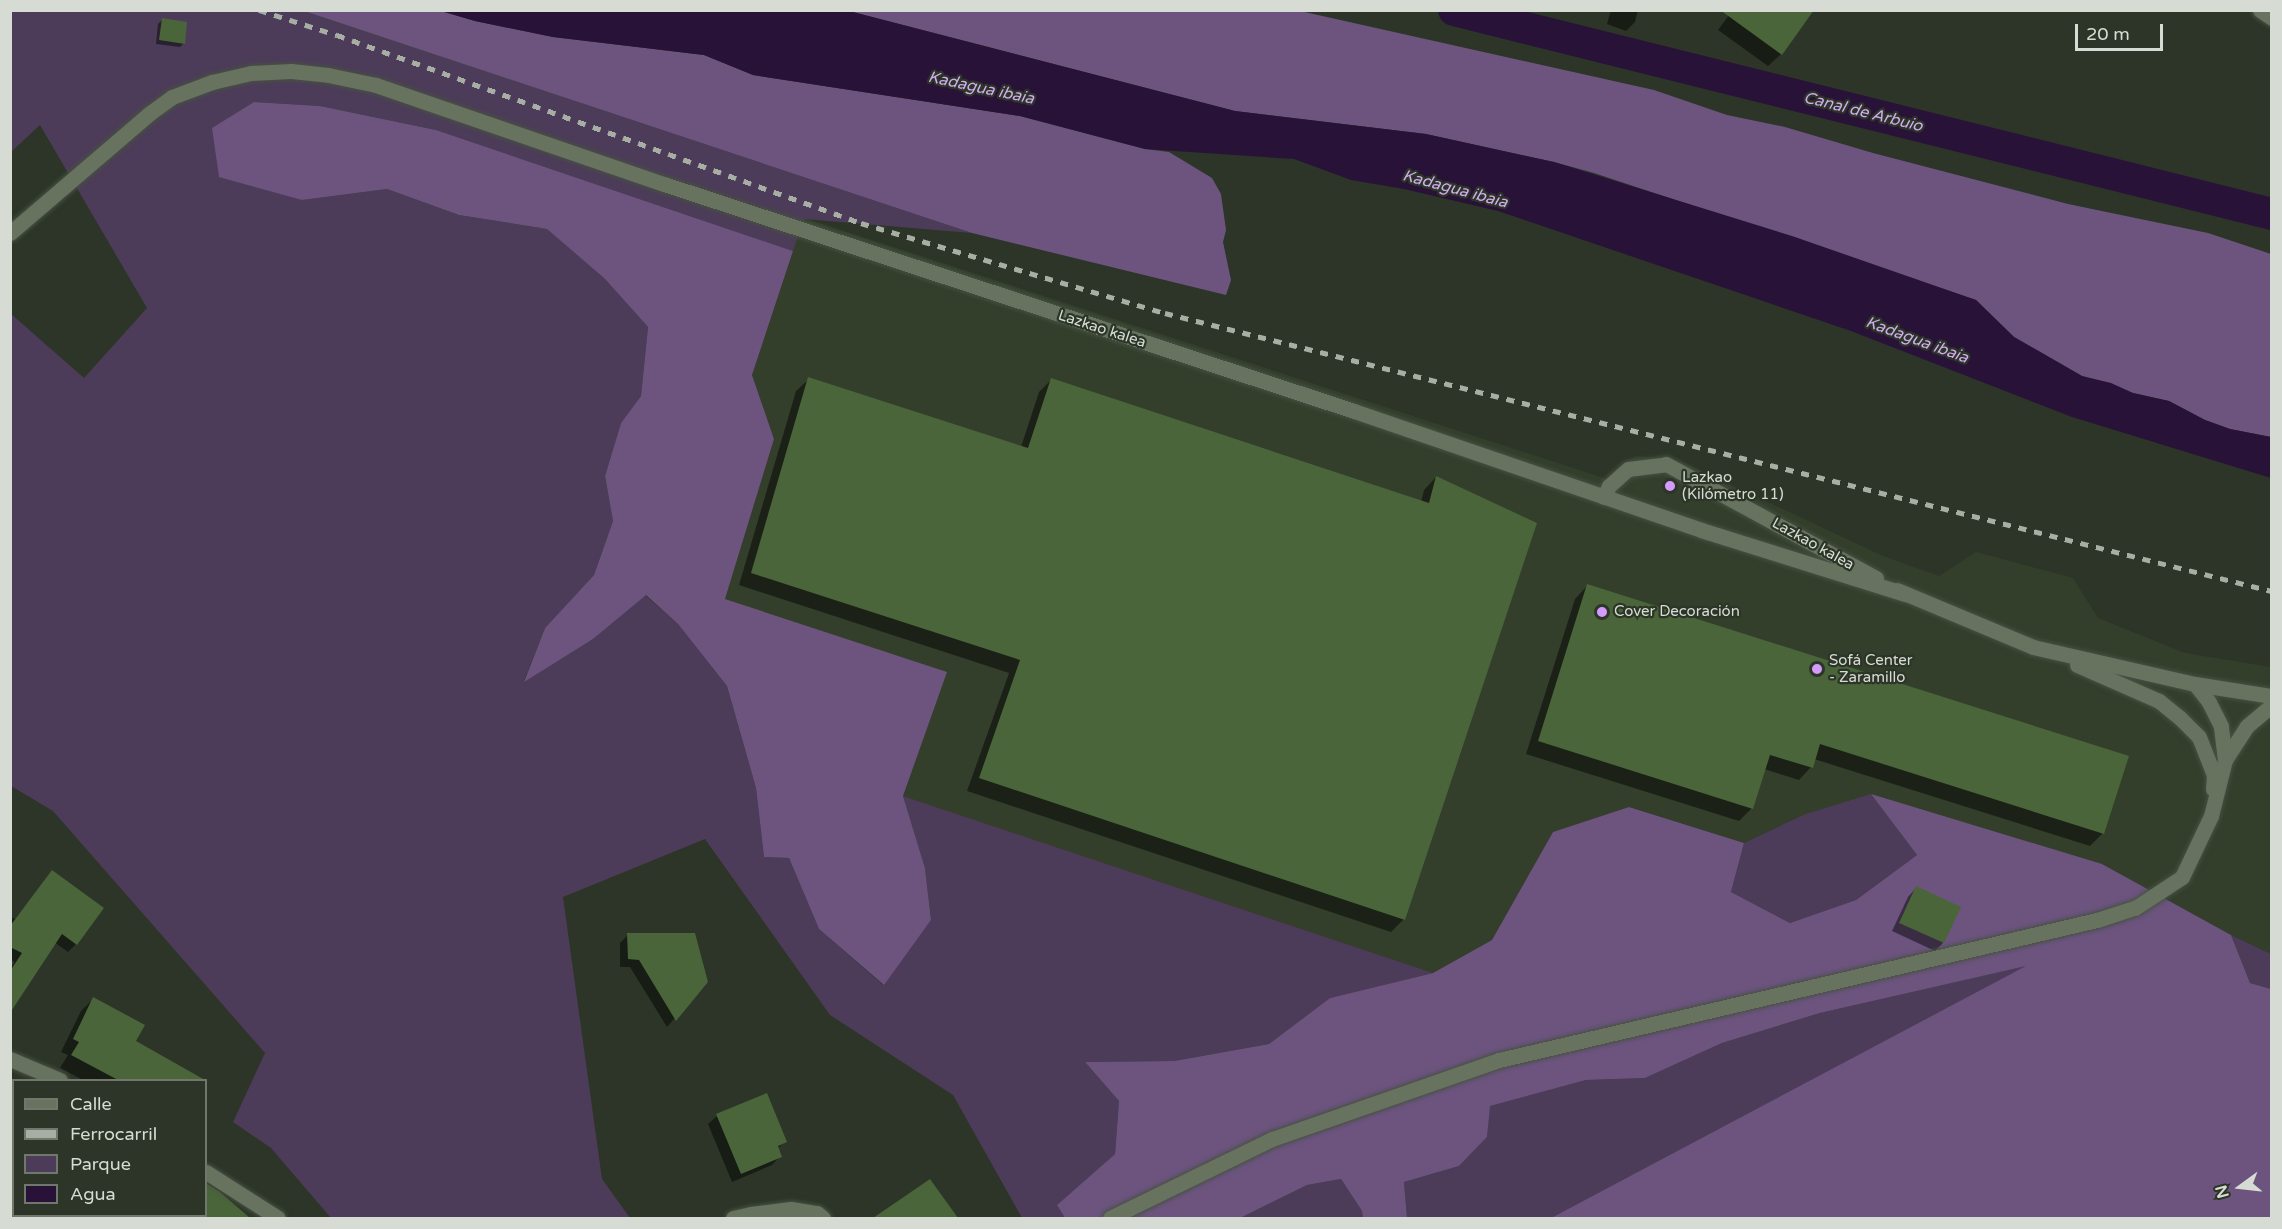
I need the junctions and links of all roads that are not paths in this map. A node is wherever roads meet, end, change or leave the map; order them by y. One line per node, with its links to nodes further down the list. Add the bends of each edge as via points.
1 (2260, 10): 2 (street)
2 (2271, 18)
3 (10, 233): 4 (street, Lazkao kalea, via 172,97 212,82 251,74 291,71 328,75 376,85)
4 (1604, 497): 5 (street, Lazkao kalea); 5 (street, Lazkao kalea, via 1628,469 1666,464)
5 (1905, 594): 6 (street, Lazkao kalea)
6 (2033, 647): 7 (street, Lazkao kalea); 11 (street, Lazkao kalea, via 2159,701 2181,719 2199,737 2214,775)
7 (2195, 684): 8 (street, Lazkao kalea); 10 (street, via 2220,726)
8 (2271, 696)
9 (2271, 705): 10 (street, via 2247,726)
10 (2225, 760): 11 (street)
11 (2211, 816): 18 (street, via 2182,877 2135,908 1499,1060 1272,1139)
12 (10, 1059): 13 (street)
13 (58, 1079)
14 (207, 1173): 15 (street)
15 (278, 1218)
16 (733, 1218): 17 (street, via 791,1209)
17 (823, 1218)
18 (1110, 1218)

